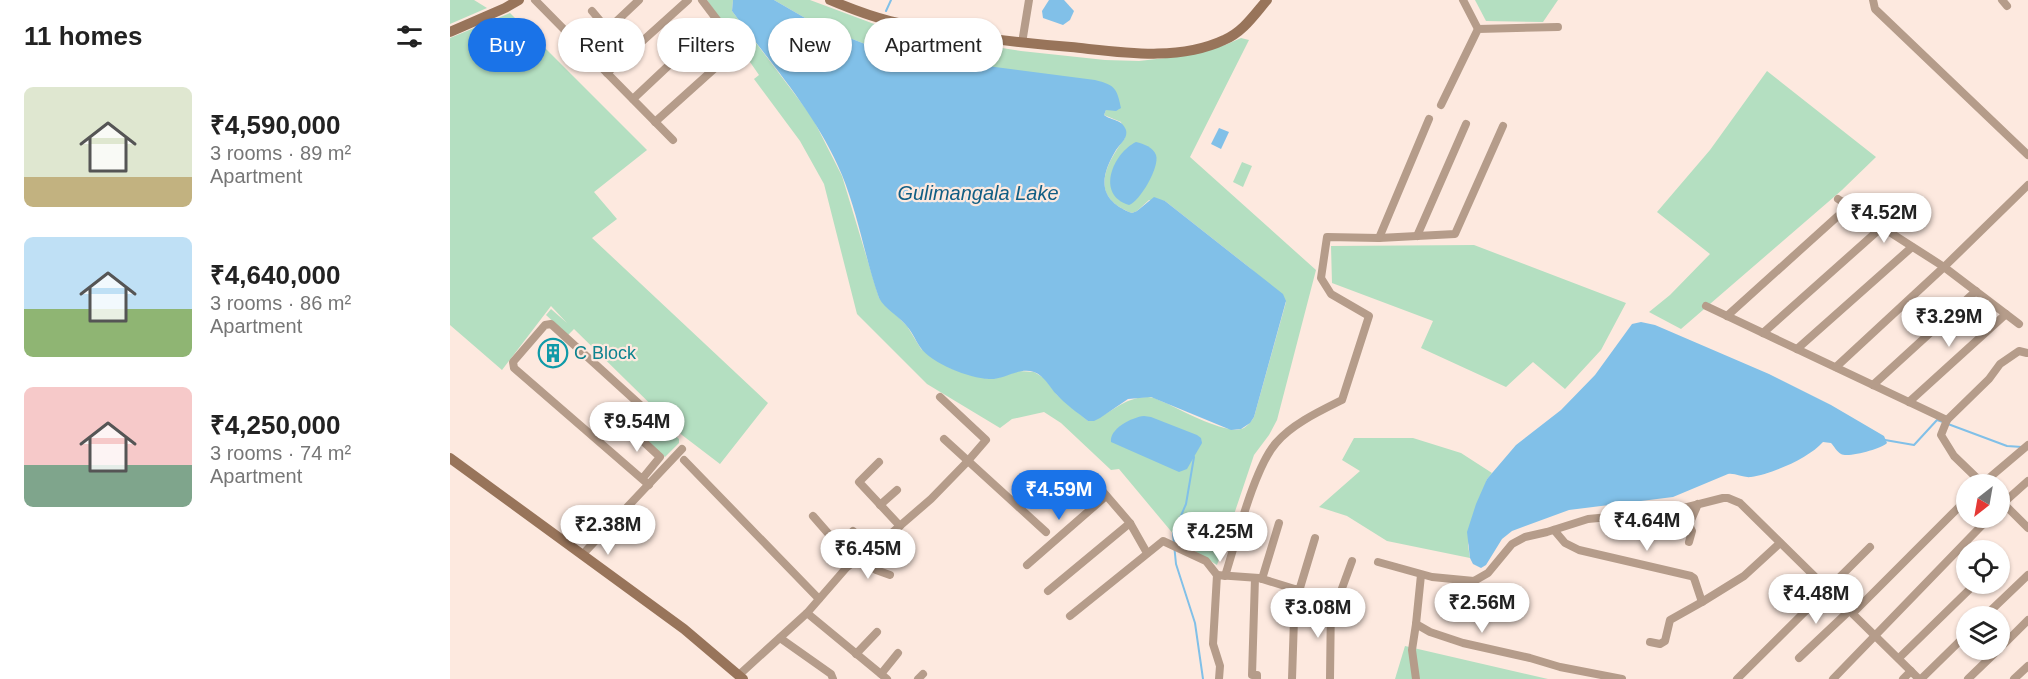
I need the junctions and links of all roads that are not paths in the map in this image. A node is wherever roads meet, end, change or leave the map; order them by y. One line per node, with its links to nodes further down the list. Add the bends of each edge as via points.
1 (519, 0): 18 (main road)
2 (535, 0): 15 (street)
3 (639, 0): 13 (street)
4 (688, 0): 22 (street)
5 (702, 0): 14 (street)
6 (830, 0): 19 (main road, via 889,21)
7 (1029, 0): 19 (street)
8 (1267, 0): 19 (main road, via 1243,28 1225,40 1203,47 1161,54)
9 (1463, 0): 17 (street)
10 (1873, 0): 30 (street, via 1875,9)
11 (592, 11): 12 (street)
12 (598, 18)
13 (620, 18)
14 (716, 18)
15 (558, 23)
16 (1558, 27): 17 (street)
17 (1478, 29): 24 (street)
18 (450, 32)
19 (1022, 43)
20 (662, 72): 23 (street)
21 (711, 72): 26 (street)
22 (607, 73): 23 (street)
23 (633, 99): 26 (street)
24 (1441, 105)
25 (1429, 119): 36 (street)
26 (655, 122): 29 (street)
27 (1466, 124): 35 (street)
28 (1503, 126): 35 (street, via 1455,234)
29 (673, 140)
30 (2028, 155)
31 (2028, 185): 38 (street)
32 (1838, 199): 33 (street)
33 (1849, 206): 34 (street); 42 (street)
34 (1882, 227): 37 (street); 44 (street)
35 (1417, 236): 36 (street)
36 (1379, 238): 94 (street, via 1327,237 1321,278 1331,294 1369,316 1342,400 1276,442 1270,452)
37 (1912, 247): 38 (street); 45 (street)
38 (1944, 267): 39 (street); 47 (street)
39 (1976, 291): 41 (street); 48 (street)
40 (1706, 306): 42 (street)
41 (2006, 314): 43 (street); 50 (street)
42 (1727, 316): 44 (street)
43 (2019, 324)
44 (1763, 333): 45 (street)
45 (1797, 349): 47 (street)
46 (2027, 353): 51 (street, via 2019,351 2000,364 1989,380)
47 (1836, 367): 48 (street)
48 (1873, 385): 50 (street)
49 (940, 397): 58 (street, via 986,440)
50 (1909, 402): 51 (street)
51 (1947, 420): 59 (street, via 1941,435 1947,447)
52 (944, 438): 58 (street)
53 (2028, 445): 60 (street)
54 (682, 449): 61 (street)
55 (450, 458): 86 (main road)
56 (684, 460): 100 (street)
57 (879, 462): 68 (street, via 859,482)
58 (968, 462): 74 (street); 79 (street)
59 (1973, 474)
60 (1995, 474)
61 (648, 479): 61 (street, via 514,368 513,362 545,325 551,324 646,409 648,414 633,432 660,458); 86 (street)
62 (2028, 481): 65 (street)
63 (1098, 487): 66 (street)
64 (897, 490): 68 (street)
65 (2010, 495)
66 (1106, 496): 72 (street); 90 (street)
67 (1698, 504): 77 (street, via 1672,511 1588,519); 81 (street, via 1689,525); 82 (street, via 1723,498 1734,500)
68 (880, 505): 74 (street)
69 (1956, 510): 104 (street)
70 (2010, 512): 75 (street)
71 (813, 516): 87 (street)
72 (1130, 523): 85 (street); 98 (street)
73 (1279, 523): 95 (street)
74 (900, 526): 84 (street)
75 (2027, 526)
76 (1979, 528): 110 (street)
77 (1554, 530): 92 (street, via 1516,541 1488,573 1474,581); 102 (street, via 1565,543 1579,550 1691,576)
78 (853, 531): 84 (street)
79 (1046, 532)
80 (1315, 538): 97 (street)
81 (1689, 542)
82 (1780, 543): 96 (street); 102 (street, via 1744,576)
83 (1870, 548): 96 (street)
84 (871, 550): 87 (street)
85 (1147, 553): 94 (street, via 1163,541 1206,561); 106 (street)
86 (582, 555): 122 (main road, via 684,629)
87 (857, 561): 91 (street); 100 (street)
88 (1352, 561): 101 (street)
89 (1378, 562): 92 (street)
90 (1028, 565)
91 (890, 575)
92 (1421, 575): 108 (street)
93 (2028, 575): 103 (street)
94 (1221, 576): 95 (street); 125 (street, via 1213,644 1220,666)
95 (1258, 579): 97 (street); 126 (street, via 1252,675 1257,675)
96 (1827, 589): 104 (street); 131 (street)
97 (1297, 590): 101 (street); 127 (street)
98 (1048, 591)
99 (1965, 594): 118 (street)
100 (819, 599): 105 (street)
101 (1336, 602): 128 (street)
102 (1702, 603): 113 (street, via 1670,620 1665,641)
103 (1995, 606)
104 (1851, 611): 110 (street); 117 (street)
105 (807, 614): 111 (street); 116 (street)
106 (1070, 616)
107 (2028, 620): 112 (street)
108 (1416, 624): 129 (street); 130 (street, via 1463,643)
109 (877, 632): 116 (street)
110 (1875, 634): 118 (street); 132 (street)
111 (780, 638): 122 (street); 124 (street)
112 (2010, 638)
113 (1650, 642)
114 (1956, 645): 134 (street)
115 (898, 653): 123 (street)
116 (856, 654): 123 (street)
117 (1799, 658)
118 (1899, 658): 121 (street)
119 (1988, 660): 135 (street)
120 (2028, 666): 136 (street)
121 (1911, 671): 133 (street); 134 (street)
122 (742, 677)
123 (884, 677)
124 (833, 679)
125 (1219, 679)
126 (1257, 679)
127 (1292, 679)
128 (1330, 679)
129 (1416, 679)
130 (1622, 679)
131 (1737, 679)
132 (1833, 679)
133 (1903, 679)
134 (1920, 679)
135 (1968, 679)
136 (2014, 679)

